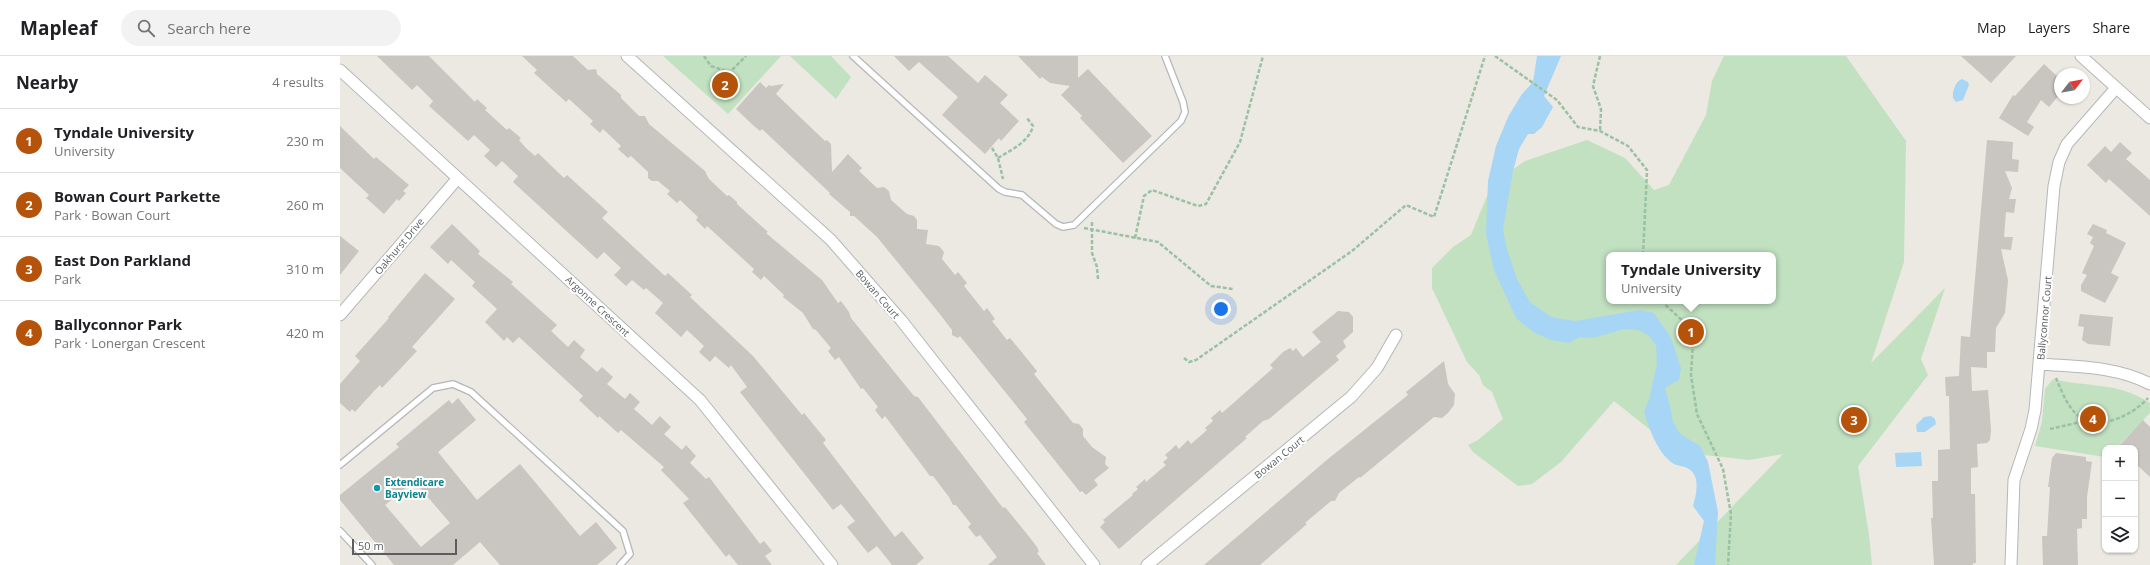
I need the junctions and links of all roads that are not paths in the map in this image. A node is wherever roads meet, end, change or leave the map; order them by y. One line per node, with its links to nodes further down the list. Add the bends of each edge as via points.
1 (627, 56): 18 (street, Bowan Court, via 830,240 901,320)
2 (853, 56): 3 (lane, via 999,189 1022,195 1062,227 1074,225 1181,122 1185,112 1183,102)
3 (1165, 56)
4 (2081, 56): 6 (street)
5 (340, 70): 8 (street, Argonne Crescent)
6 (2116, 88): 7 (street); 11 (street, Ballyconnor Court, via 2067,144 2059,162 2054,186)
7 (2150, 118)
8 (458, 178): 9 (street, Oakhurst Drive); 17 (street, Argonne Crescent, via 700,400)
9 (340, 315)
10 (1396, 335): 19 (street, Bowan Court, via 1377,368 1350,397)
11 (2040, 364): 12 (street, via 2110,370 2125,373); 20 (street, Ballyconnor Court, via 2031,429 2014,480)
12 (2150, 384)
13 (340, 465): 16 (lane, via 433,388 453,384 471,392 623,531 630,554)
14 (340, 531): 15 (lane)
15 (372, 565)
16 (620, 565)
17 (832, 565)
18 (1094, 565)
19 (1147, 565)
20 (2012, 565)

